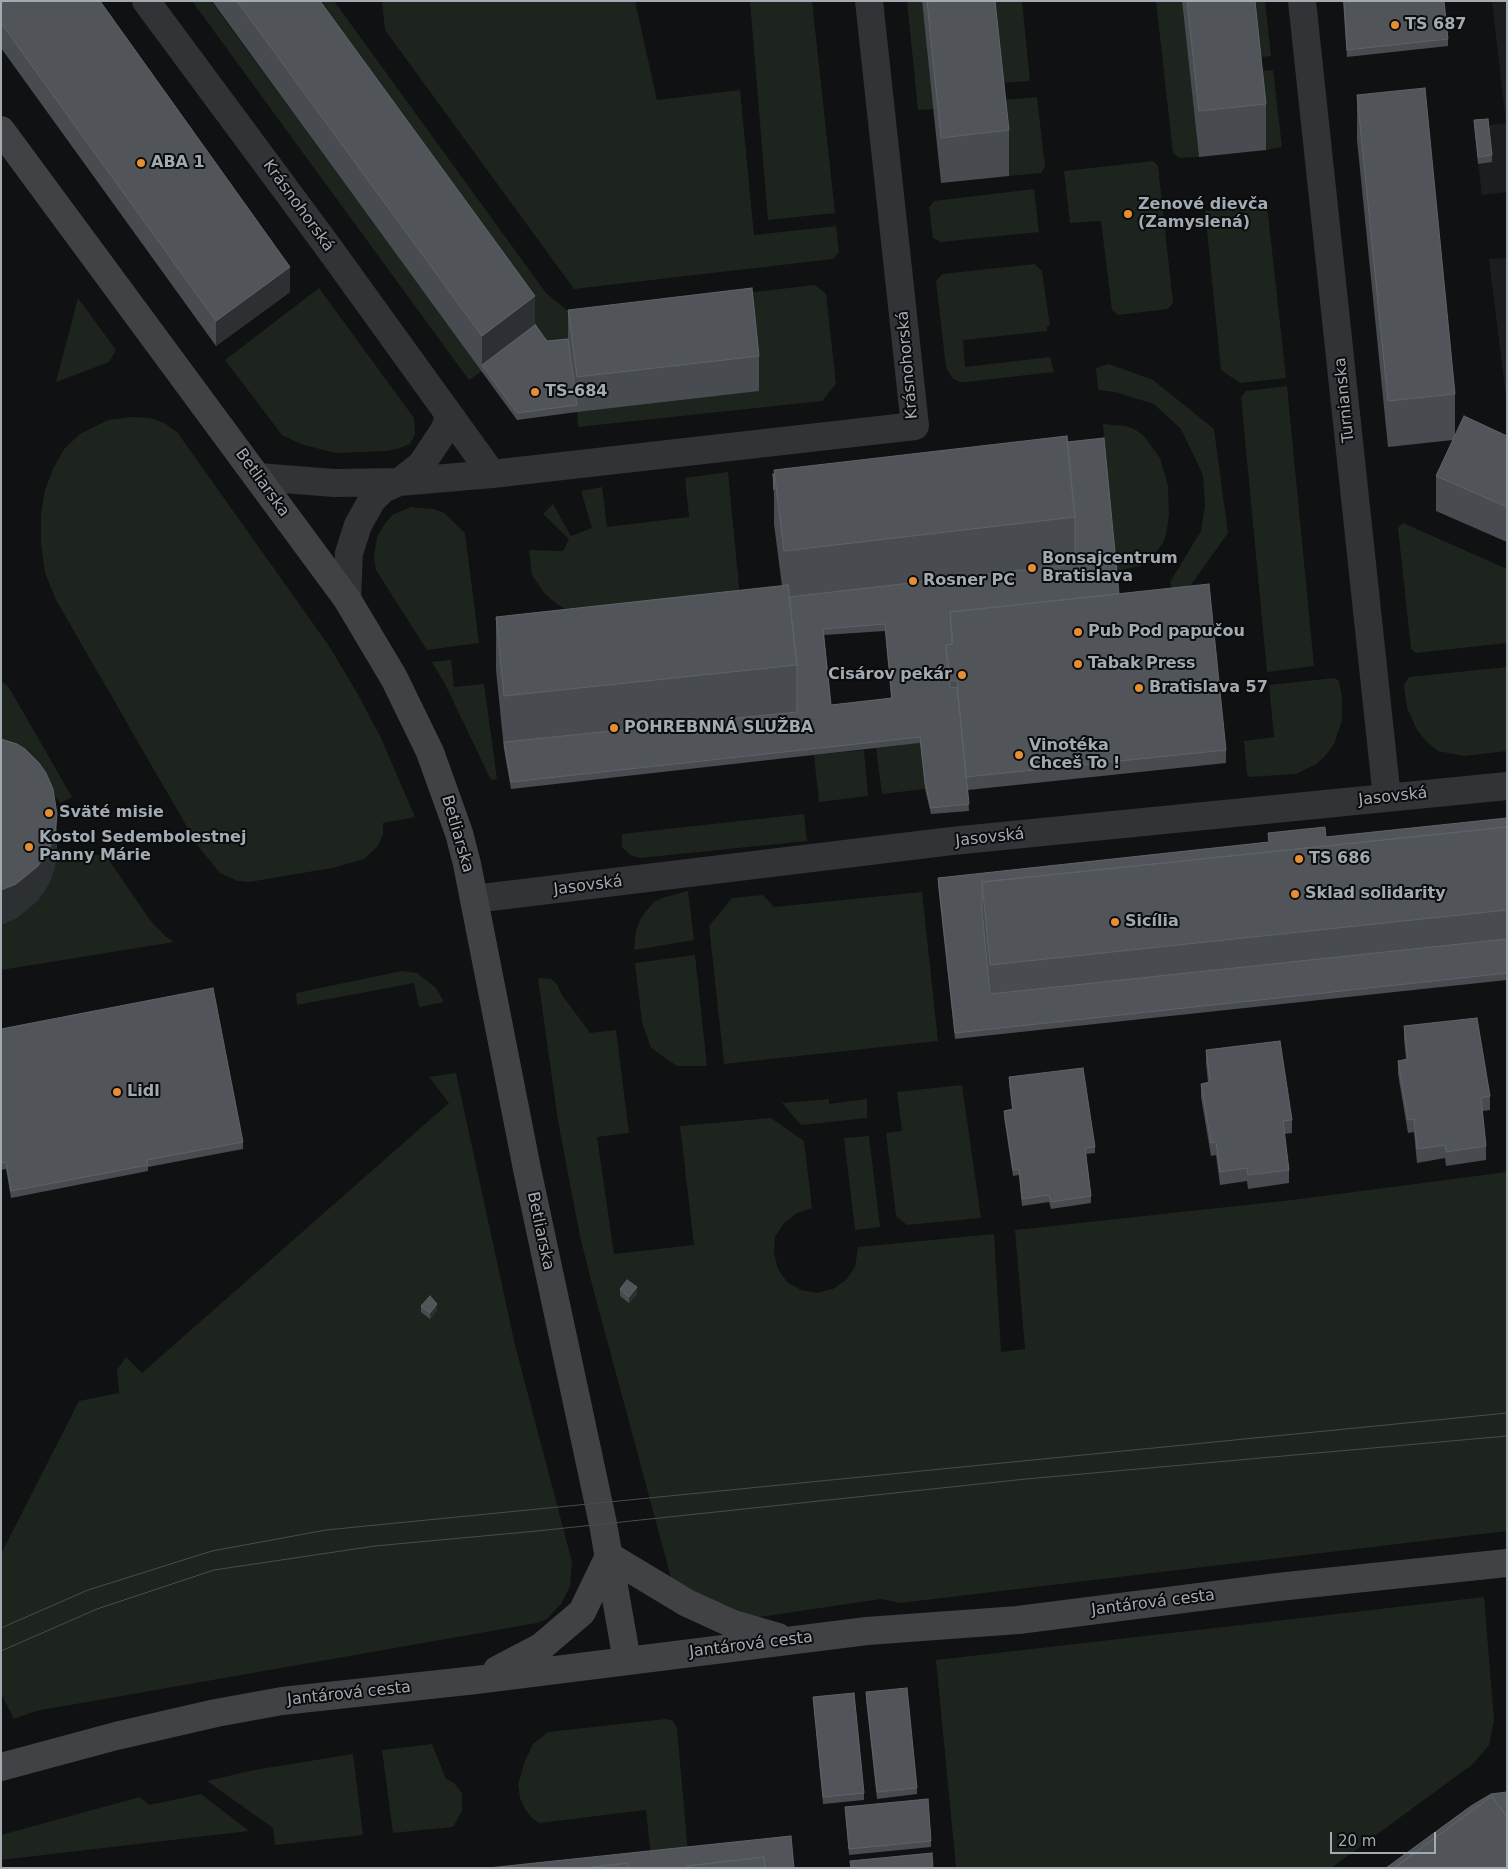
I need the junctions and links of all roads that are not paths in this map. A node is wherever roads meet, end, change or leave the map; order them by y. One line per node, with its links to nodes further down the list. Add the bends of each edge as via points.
1 (146, 1): 5 (street, Krásnohorská)
2 (869, 1): 6 (street, Krásnohorská, via 915,426)
3 (1302, 1): 11 (street, Turnianska)
4 (1, 130): 7 (street, Betliarska)
5 (447, 412): 6 (street, Krásnohorská); 8 (street, Krásnohorská, via 448,420 433,448 421,465)
6 (492, 474): 8 (street, Krásnohorská)
7 (258, 477): 8 (street, Krásnohorská, via 334,483); 9 (street, Betliarska)
8 (399, 482): 9 (street, Krásnohorská, via 383,489 372,500 358,525 349,554)
9 (347, 599): 12 (street, Betliarska, via 394,678 430,752 459,833)
10 (1507, 786): 11 (street, Jasovská)
11 (1388, 798): 12 (street, Jasovská, via 952,841)
12 (474, 900): 13 (street, Betliarska)
13 (609, 1556): 15 (street, via 694,1606 733,1624); 16 (street, Betliarska); 17 (street, via 582,1612 541,1647)
14 (1507, 1563): 15 (street, Jantárová cesta, via 1018,1620)
15 (788, 1640): 16 (street, Jantárová cesta)
16 (627, 1661): 17 (street, Jantárová cesta)
17 (476, 1680): 18 (street, Jantárová cesta, via 244,1707)
18 (1, 1766)

